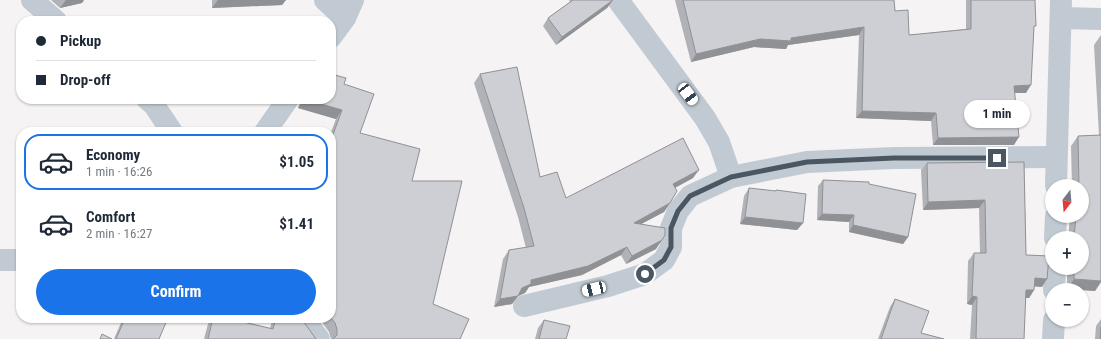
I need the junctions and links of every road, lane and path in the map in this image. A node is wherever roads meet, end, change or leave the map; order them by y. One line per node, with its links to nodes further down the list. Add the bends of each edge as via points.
1 (32, 0): 6 (street)
2 (325, 0): 4 (street)
3 (618, 0): 14 (street, via 705,118 719,142)
4 (349, 9): 8 (street)
5 (1062, 9): 7 (street); 13 (street)
6 (50, 16)
7 (1101, 19)
8 (336, 30)
9 (153, 104): 11 (street)
10 (285, 104): 12 (street)
11 (169, 127)
12 (268, 127)
13 (1056, 157): 14 (street, via 894,158 807,162); 15 (street)
14 (731, 177): 18 (street, via 690,196 675,217 671,228 671,247 664,260 645,274 608,286)
15 (1056, 179)
16 (0, 260): 17 (street)
17 (16, 260)
18 (524, 306)
19 (307, 323): 21 (street)
20 (1054, 327): 22 (street)
21 (319, 339)
22 (1053, 339)

